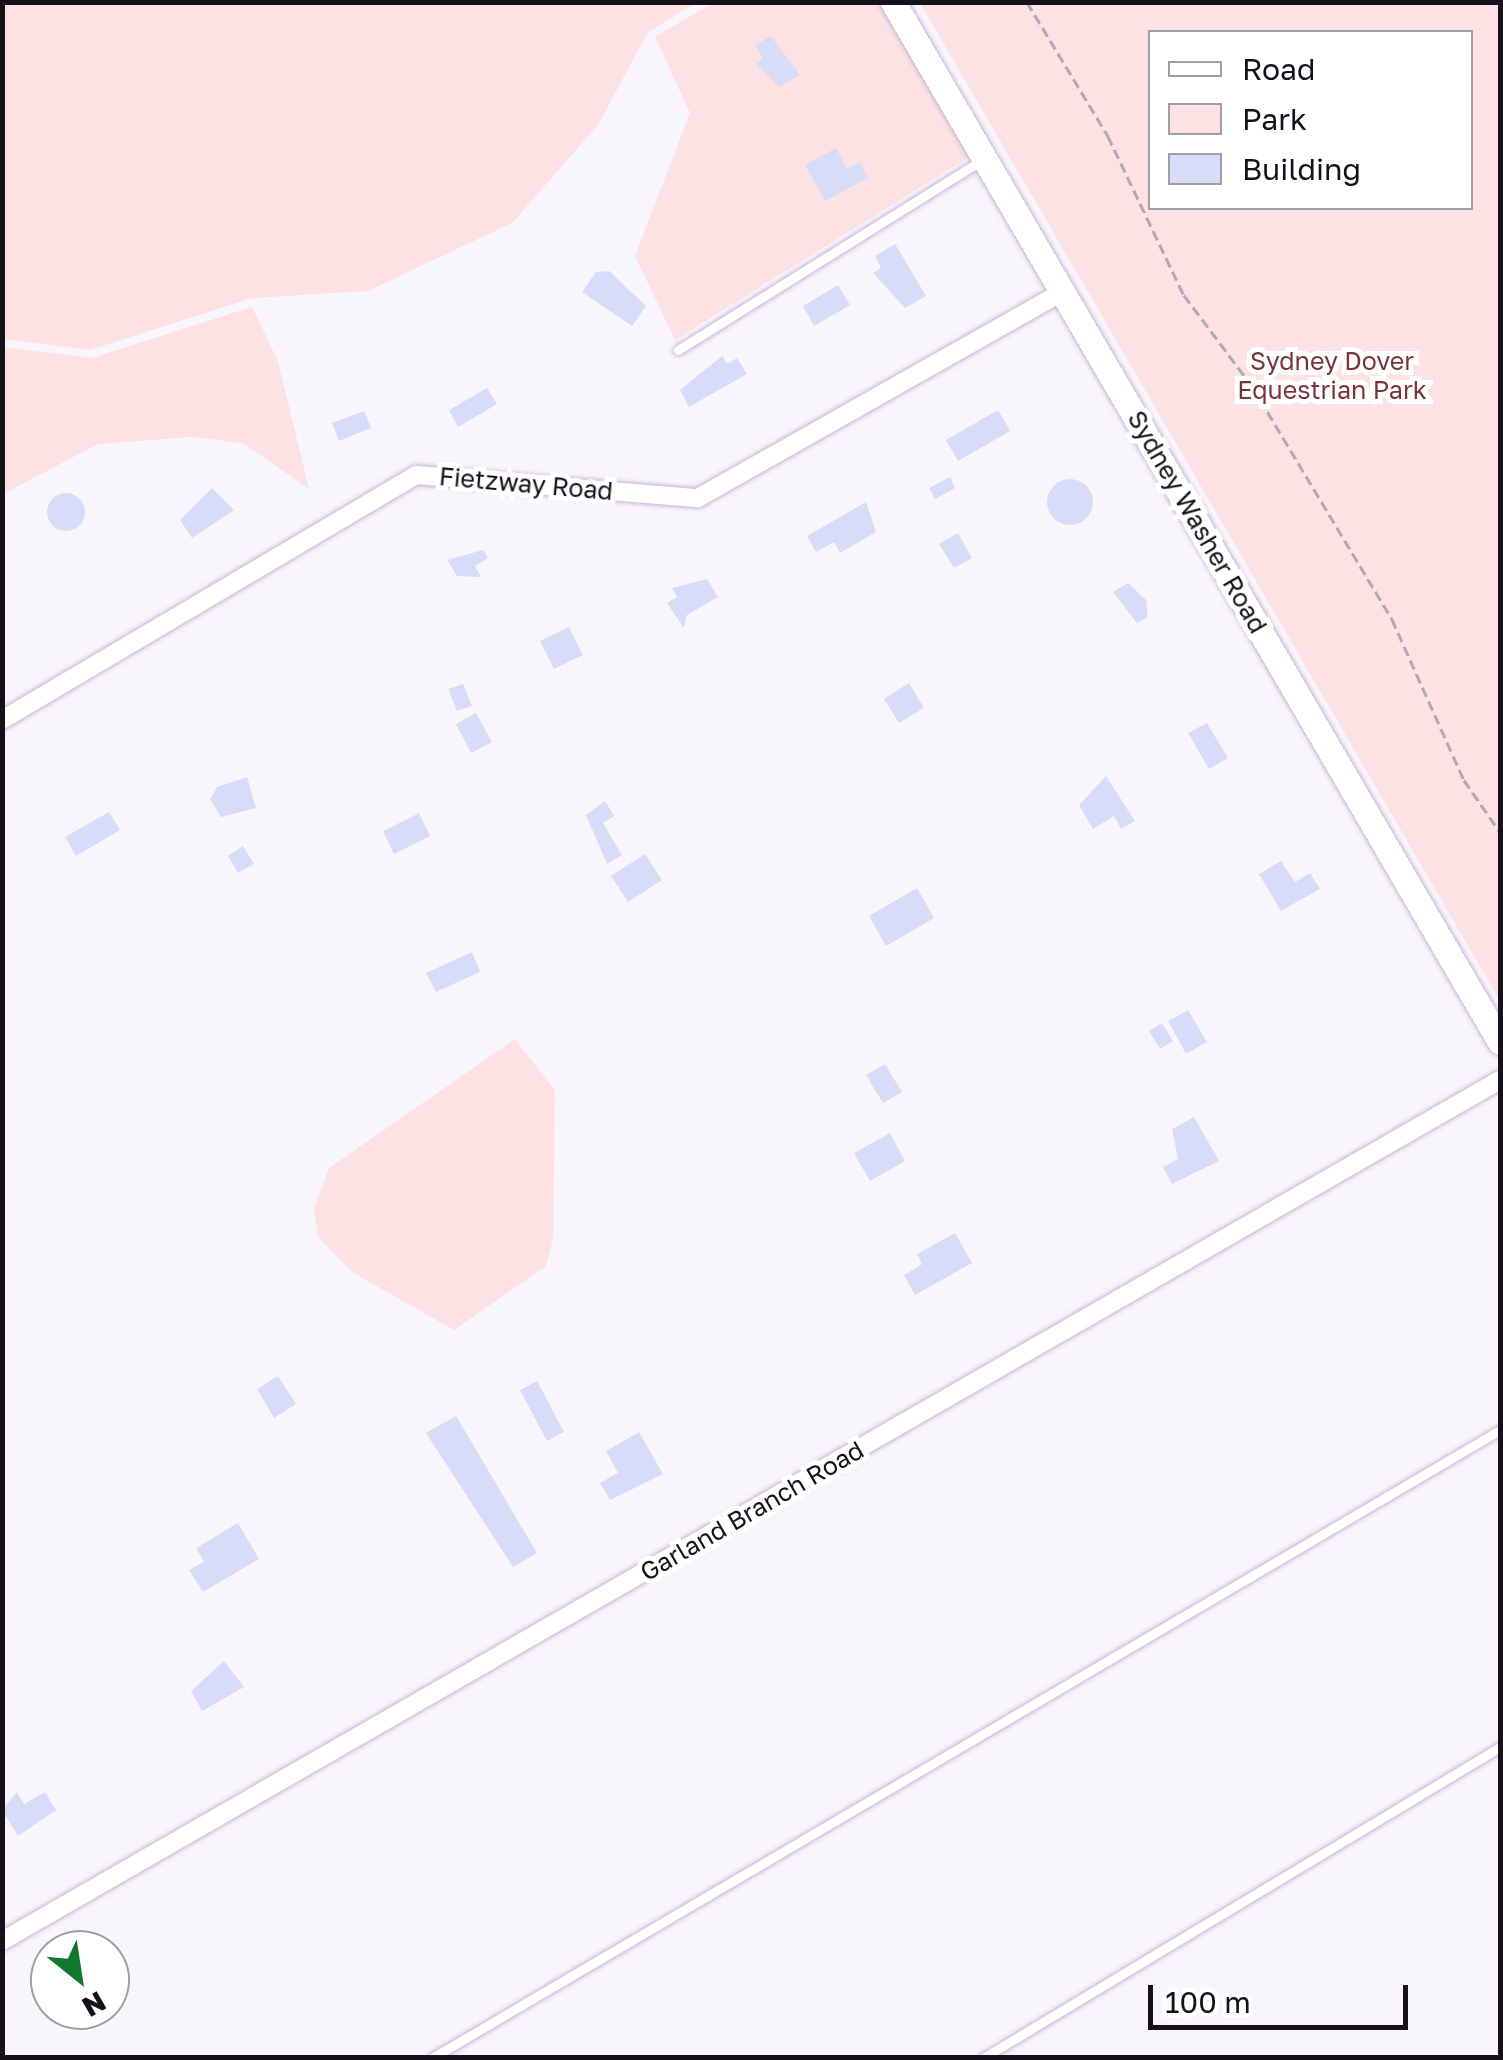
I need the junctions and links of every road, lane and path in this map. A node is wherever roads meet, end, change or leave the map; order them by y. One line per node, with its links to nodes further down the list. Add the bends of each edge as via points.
1 (893, 2): 3 (street, Sydney Washer Road)
2 (1027, 2): 7 (path, via 1108,136 1184,295 1252,386 1392,619 1464,780)
3 (984, 159): 4 (street, Sydney Washer Road); 5 (lane)
4 (1062, 292): 6 (street, Fietzway Road, via 698,498 416,475); 8 (street, Sydney Washer Road)
5 (678, 350)
6 (2, 720)
7 (1500, 832)
8 (1500, 1042)
9 (1500, 1080): 12 (street, Garland Branch Road)
10 (1500, 1430): 13 (lane)
11 (1500, 1748): 14 (lane)
12 (2, 1941)
13 (432, 2058)
14 (983, 2058)

